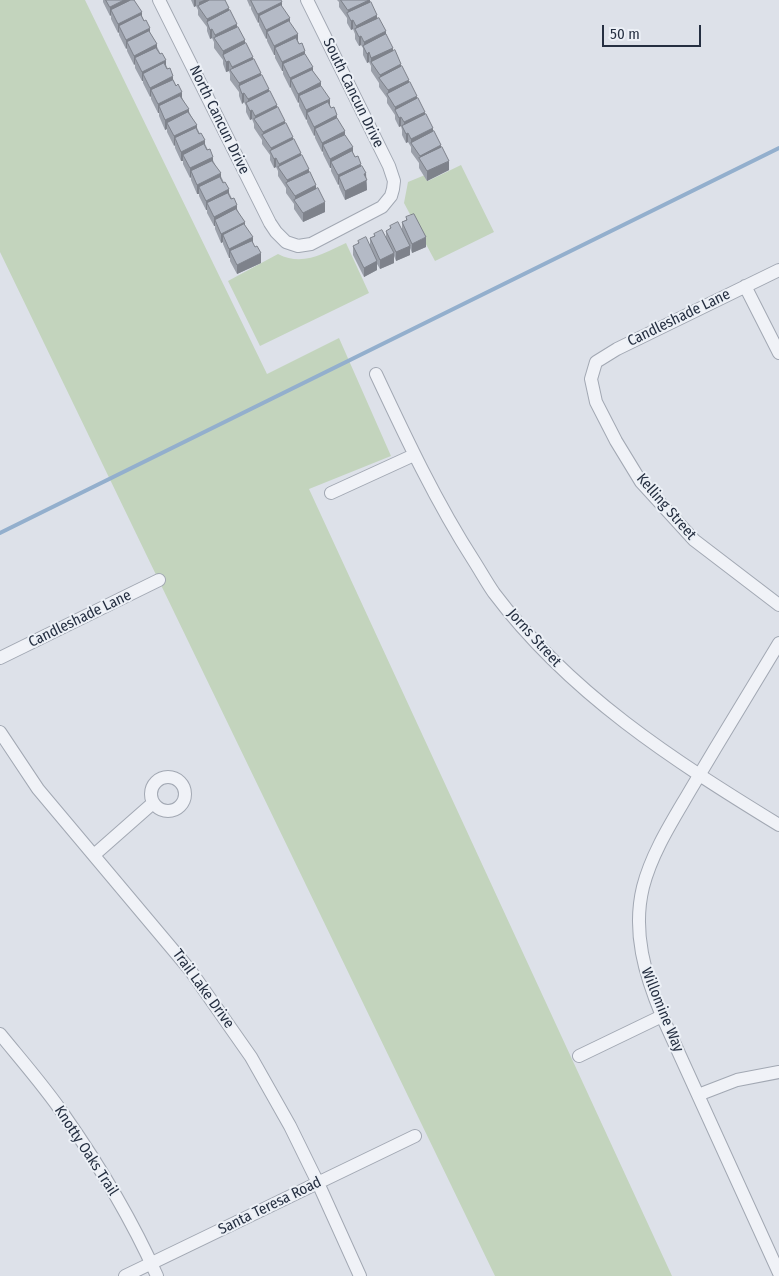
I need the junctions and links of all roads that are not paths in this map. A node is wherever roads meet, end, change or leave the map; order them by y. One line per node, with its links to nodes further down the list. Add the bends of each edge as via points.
1 (159, 0): 3 (street, North Cancun Drive, via 270,223 281,238 298,246 311,244 376,211 387,202)
2 (306, 0): 3 (street, South Cancun Drive, via 389,166)
3 (393, 189)
4 (779, 270): 5 (street, Candleshade Lane)
5 (744, 286): 6 (street); 8 (street, Candleshade Lane, via 617,348 596,362)
6 (779, 353)
7 (376, 374): 9 (street, Jorns Street)
8 (591, 379): 12 (street, Kelling Street, via 596,402 642,482 694,540)
9 (414, 455): 10 (street); 16 (street, Jorns Street, via 455,532 494,593 553,661 604,708)
10 (331, 493)
11 (159, 580): 14 (street, Candleshade Lane)
12 (779, 605)
13 (779, 643): 16 (street, Willomine Way)
14 (0, 658)
15 (0, 732): 19 (street, Trail Lake Drive, via 38,789)
16 (699, 776): 18 (street, Jorns Street); 20 (street, Willomine Way, via 660,842 643,888 639,939 650,987)
17 (153, 803): 19 (street)
18 (779, 825)
19 (94, 855): 26 (street, Trail Lake Drive, via 190,970 222,1014 251,1057)
20 (662, 1016): 22 (street); 24 (street, Willomine Way)
21 (0, 1034): 27 (street, Knotty Oaks Trail, via 83,1143)
22 (579, 1056)
23 (779, 1072): 24 (street, via 737,1080)
24 (698, 1095): 28 (street, Willomine Way)
25 (415, 1136): 26 (street, Santa Teresa Road)
26 (318, 1183): 27 (street, Santa Teresa Road); 31 (street, Trail Lake Drive)
27 (151, 1263): 29 (street, Santa Teresa Road); 30 (street, Knotty Oaks Trail)
28 (779, 1273)
29 (125, 1276)
30 (157, 1276)
31 (360, 1276)

